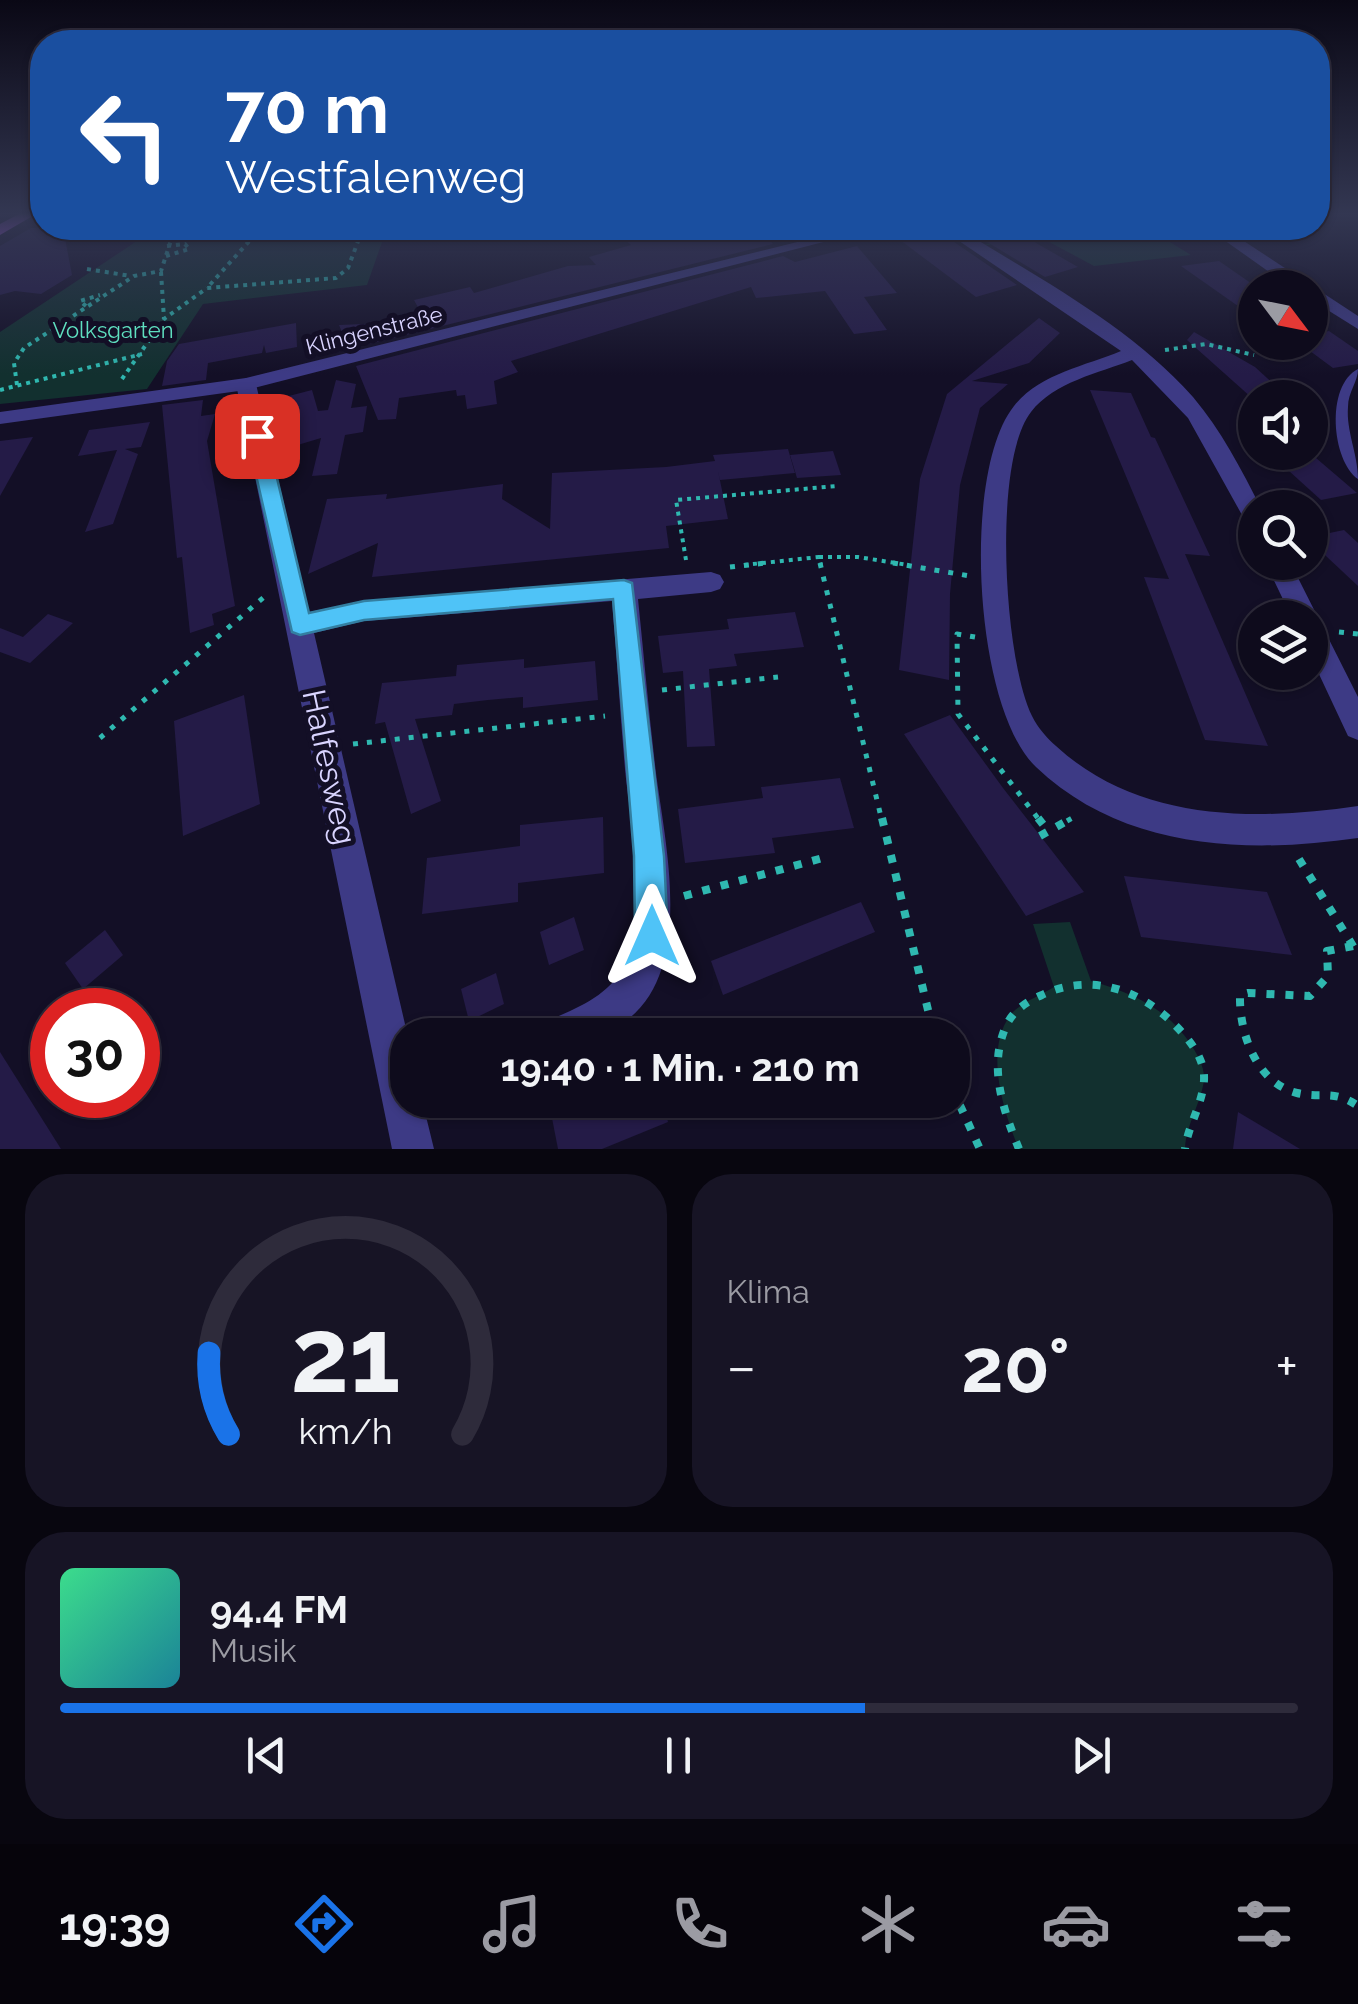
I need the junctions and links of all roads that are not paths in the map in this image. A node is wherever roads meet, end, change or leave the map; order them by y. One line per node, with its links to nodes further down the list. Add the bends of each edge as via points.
1 (712, 268): 7 (street, Klingenstraße)
2 (1008, 268): 5 (street)
3 (1328, 304): 4 (street)
4 (1358, 324)
5 (1137, 355): 10 (street, via 1212,437); 16 (street, via 1048,390 1016,419 996,530 1001,640 1019,720 1041,752 1070,776 1178,826 1242,833)
6 (1358, 372): 9 (lane, via 1349,380 1341,415 1344,444)
7 (246, 384): 8 (street, Klingenstraße); 13 (street, Halfesweg)
8 (0, 418)
9 (1358, 474)
10 (1240, 490)
11 (700, 583): 12 (street)
12 (624, 590): 13 (street, via 364,611); 17 (street, via 652,897 649,948 631,988)
13 (300, 625): 18 (street, Halfesweg)
14 (1328, 664): 15 (street)
15 (1358, 727)
16 (1358, 822)
17 (600, 1018)
18 (390, 1032)
19 (409, 1118): 20 (street, Halfesweg)
20 (414, 1149)

